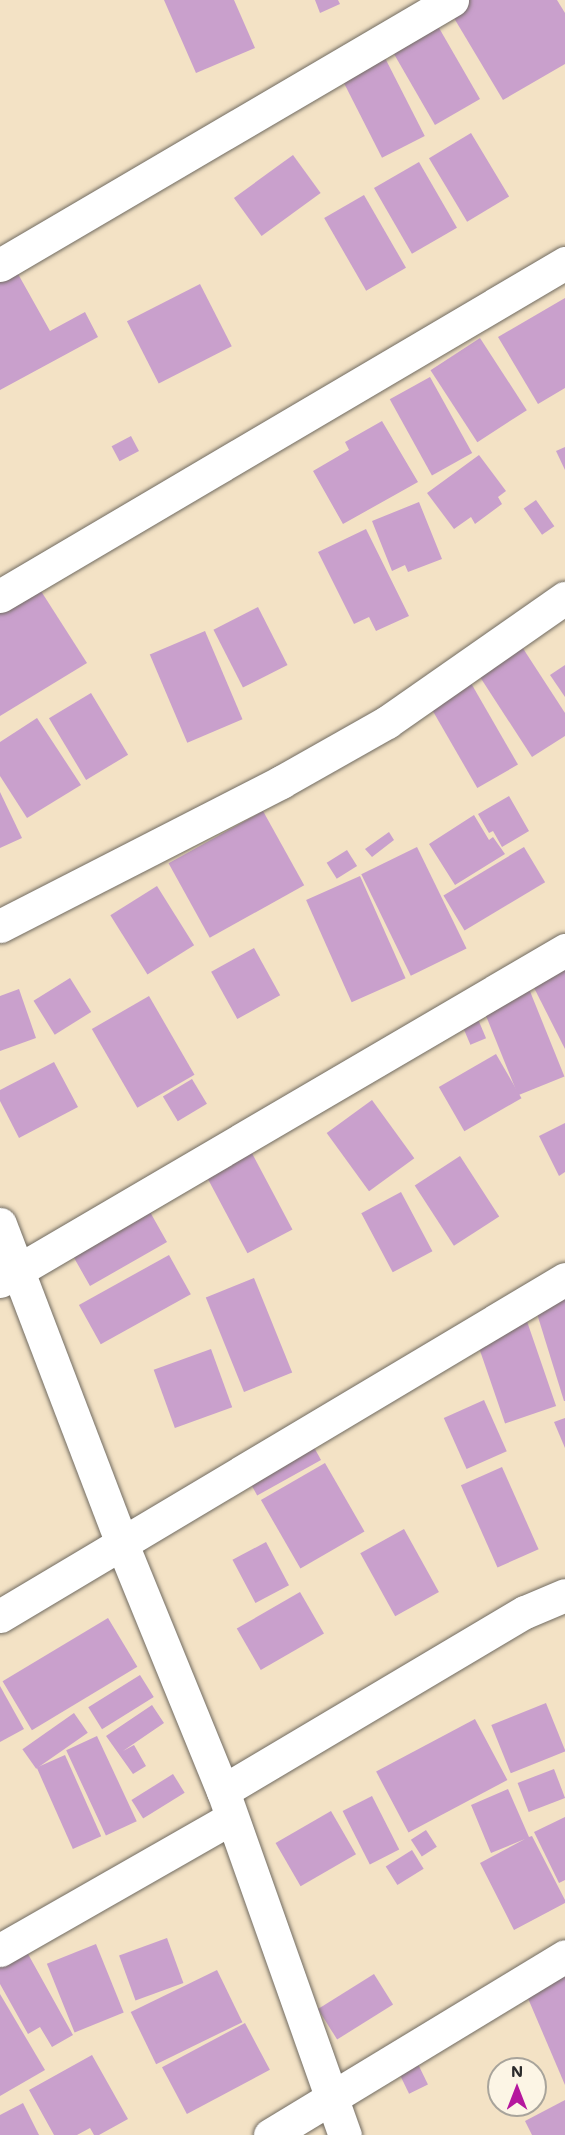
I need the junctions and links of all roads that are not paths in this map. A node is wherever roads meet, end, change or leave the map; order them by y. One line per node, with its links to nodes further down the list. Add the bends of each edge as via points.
1 (452, 0): 3 (street)
2 (565, 263): 4 (street)
3 (0, 265)
4 (0, 596)
5 (565, 598): 6 (street, via 387,722 281,782)
6 (0, 926)
7 (565, 950): 9 (street)
8 (0, 1224): 9 (street)
9 (9, 1275): 11 (street)
10 (565, 1279): 11 (street)
11 (122, 1544): 13 (street); 14 (street)
12 (565, 1595): 14 (street, via 525,1611)
13 (0, 1616)
14 (227, 1804): 15 (street); 17 (street)
15 (0, 1950)
16 (565, 1956): 17 (street)
17 (333, 2099): 18 (street); 19 (street)
18 (270, 2135)
19 (345, 2135)

